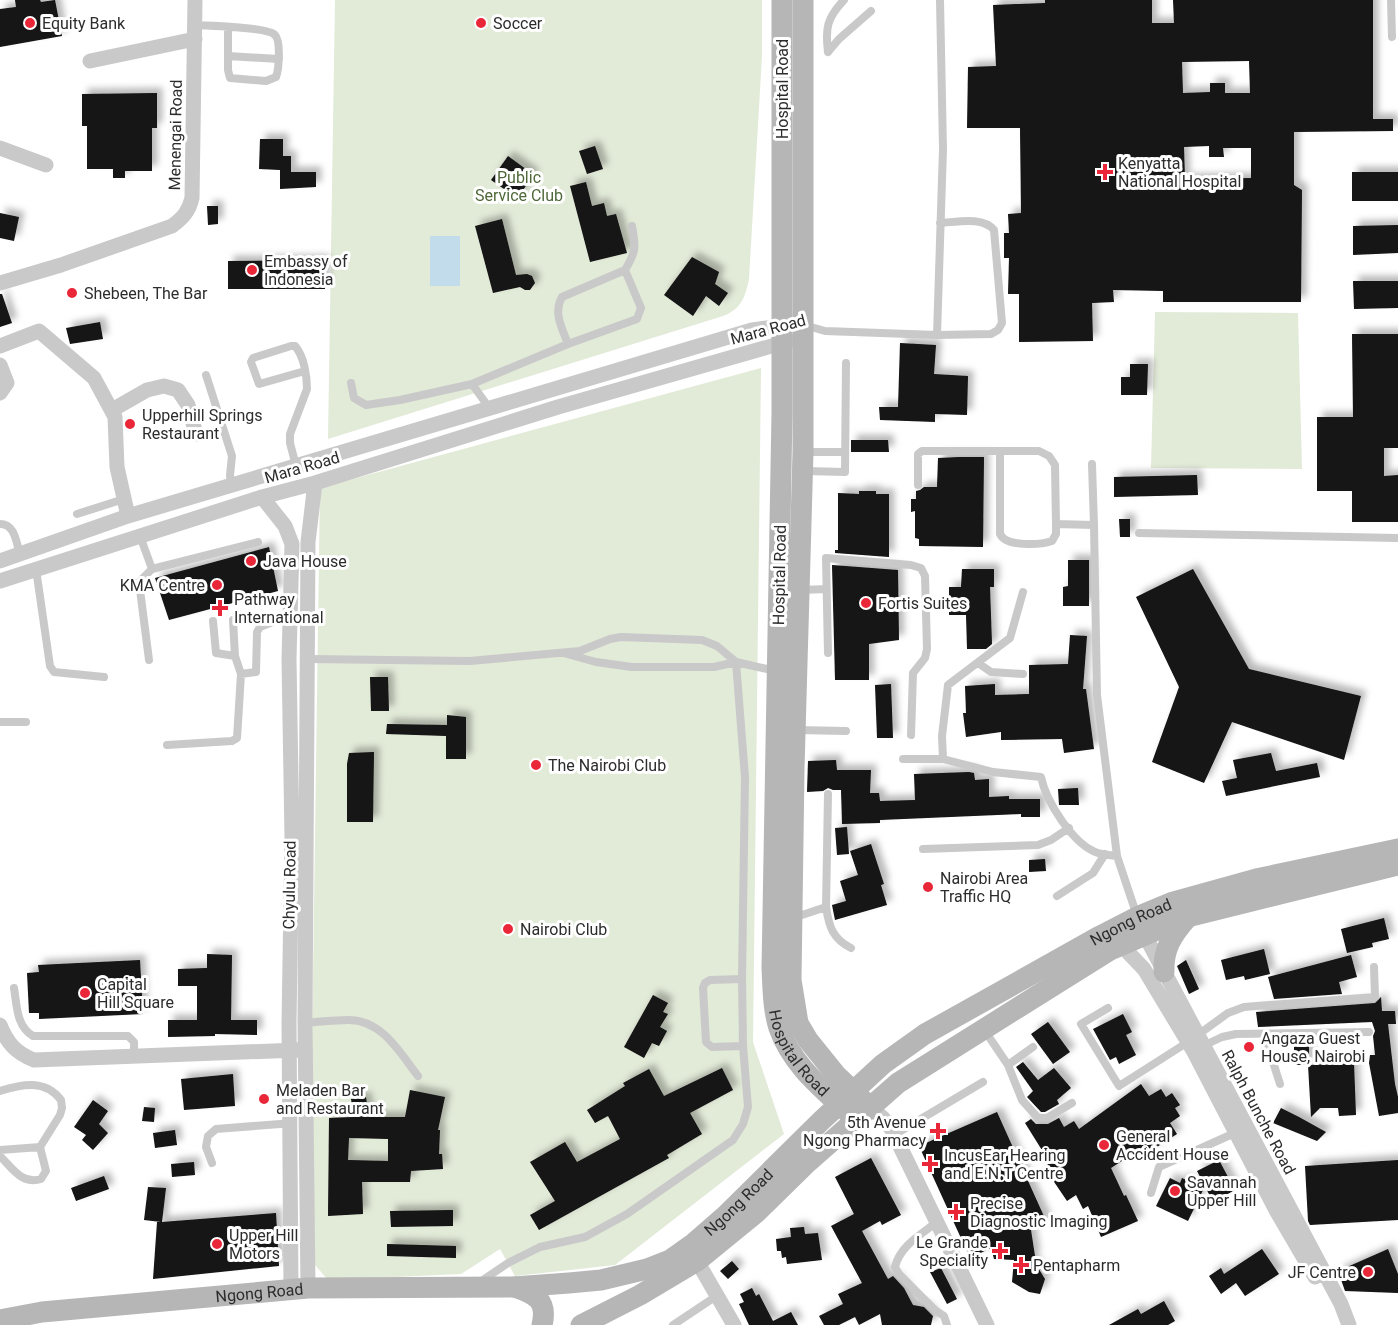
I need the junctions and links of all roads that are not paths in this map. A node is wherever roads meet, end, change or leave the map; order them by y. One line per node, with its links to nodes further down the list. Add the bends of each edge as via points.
1 (195, 0): 9 (street, Menengai Road)
2 (782, 0): 21 (main road, Hospital Road)
3 (803, 0): 21 (main road, Hospital Road)
4 (844, 0): 7 (lane, via 827,28 828,52)
5 (940, 0): 16 (lane)
6 (1391, 0): 10 (lane)
7 (871, 12)
8 (228, 27): 9 (lane); 11 (lane); 12 (lane, via 267,30 276,35)
9 (195, 32): 13 (street); 19 (street, Menengai Road, via 192,198 186,214 172,226)
10 (1392, 37)
11 (228, 56): 12 (lane); 12 (lane, via 228,75 235,80 272,80 278,73)
12 (279, 59)
13 (90, 61)
14 (0, 148): 15 (street)
15 (46, 165)
16 (940, 223): 22 (lane); 22 (lane, via 989,223 994,230 1002,323 991,334)
17 (632, 226): 18 (lane, via 635,252)
18 (625, 270): 23 (lane, via 562,297 557,315); 23 (lane, via 640,308 637,319)
19 (0, 283)
20 (825, 331): 21 (lane, Mara Road); 21 (lane, Mara Road); 22 (lane)
21 (792, 333): 32 (street, Mara Road, via 752,330); 37 (main road, Hospital Road); 40 (street, Mara Road); 73 (main road, Hospital Road)
22 (937, 335)
23 (568, 344): 30 (lane)
24 (0, 345): 33 (street, via 39,331 94,378)
25 (846, 363): 36 (lane)
26 (0, 365): 31 (street, via 7,383)
27 (304, 371): 27 (lane, via 295,346 253,358 251,362 259,384); 39 (lane, via 307,389 290,434)
28 (206, 375): 41 (lane, via 232,456)
29 (351, 383): 30 (lane, via 354,398 366,405)
30 (472, 384): 32 (lane)
31 (0, 393)
32 (490, 409): 39 (street, Mara Road)
33 (112, 410): 34 (street, via 147,390 164,386 178,390 188,405); 44 (street)
34 (196, 434)
35 (1000, 451): 42 (lane, via 922,451 918,454); 48 (lane, via 1049,456 1055,465); 48 (lane, via 1002,539 1008,543 1052,541)
36 (844, 452): 37 (lane); 37 (lane, via 844,472)
37 (803, 461): 60 (main road, Hospital Road)
38 (1092, 464): 49 (lane)
39 (296, 466): 41 (street, Mara Road)
40 (315, 483): 43 (street, Mara Road); 62 (street, Chyulu Road, via 308,542)
41 (231, 485): 46 (street, Mara Road)
42 (918, 485)
43 (262, 497): 51 (street, Mara Road); 63 (street, Chyulu Road, via 285,526 292,544)
44 (124, 499): 45 (lane); 46 (street)
45 (77, 514)
46 (128, 516): 54 (street, Mara Road)
47 (0, 524): 54 (lane, via 10,527)
48 (1056, 524): 49 (lane)
49 (1094, 525): 90 (lane, via 1097,695)
50 (1139, 532): 52 (lane)
51 (140, 536): 56 (street, Mara Road); 57 (lane)
52 (1398, 538)
53 (258, 542): 57 (lane)
54 (20, 554): 55 (street, Mara Road)
55 (0, 561)
56 (36, 569): 58 (street, Mara Road); 76 (lane, via 50,666 54,672)
57 (152, 569): 70 (lane, via 139,582)
58 (0, 580)
59 (826, 589): 60 (lane); 67 (lane); 81 (lane, via 826,558 921,567 925,576 927,649 913,673)
60 (800, 590): 79 (main road, Hospital Road)
61 (1023, 592): 72 (lane, via 1010,638)
62 (309, 611): 63 (lane); 69 (street, Chyulu Road)
63 (290, 615): 74 (lane, via 260,627 256,672); 104 (street, Chyulu Road)
64 (233, 620): 68 (lane)
65 (213, 621): 68 (lane, via 216,653)
66 (563, 652): 69 (lane, via 470,661); 71 (lane, via 632,667 714,668); 71 (lane, via 580,651 621,637 690,639 717,646)
67 (828, 653)
68 (235, 656): 74 (lane)
69 (308, 659): 105 (street, Chyulu Road)
70 (149, 660)
71 (736, 662): 73 (lane); 101 (lane, via 745,777)
72 (978, 663): 75 (lane, via 991,672); 84 (lane, via 948,685)
73 (778, 671): 117 (main road, Hospital Road, via 774,993 786,1044)
74 (241, 674): 82 (lane, via 237,738)
75 (1023, 674)
76 (104, 677)
77 (0, 722): 78 (lane)
78 (26, 722)
79 (795, 730): 80 (lane); 95 (main road, Hospital Road)
80 (846, 731)
81 (912, 735)
82 (167, 745)
83 (903, 759): 84 (lane)
84 (943, 759): 86 (lane, via 993,772 1041,777 1044,793)
85 (828, 794): 93 (lane)
86 (1069, 828): 87 (lane, via 1038,845); 89 (lane, via 1087,846)
87 (924, 849)
88 (1398, 849): 96 (main road, Ngong Road, via 1256,879 1173,902)
89 (1105, 854): 90 (lane); 92 (lane, via 1093,873)
90 (1117, 856): 96 (lane)
91 (1398, 865): 94 (main road, Ngong Road)
92 (1057, 896)
93 (826, 908): 95 (lane); 98 (lane, via 835,938)
94 (1187, 917): 96 (main road, Ngong Road); 100 (main road, via 1165,950)
95 (792, 918): 121 (main road, Hospital Road, via 791,980 798,1023)
96 (1140, 926): 97 (main road, Ngong Road); 100 (street, Ralph Bunche Road)
97 (1118, 938): 107 (main road, Ngong Road, via 1110,950); 110 (street, Ralph Bunche Road); 121 (main road, Ngong Road, via 925,1034 883,1064)
98 (851, 948)
99 (1374, 967): 110 (lane, via 1375,997 1244,1007 1228,1013)
100 (1164, 972): 110 (street, Ralph Bunche Road)
101 (742, 979): 111 (lane); 111 (lane, via 710,980 703,988 706,1042 712,1047)
102 (14, 988): 114 (lane, via 22,1028 33,1036 128,1036 134,1042)
103 (1108, 1008): 110 (lane, via 1081,1023 1119,1086)
104 (289, 1023): 105 (lane); 113 (street, Chyulu Road)
105 (305, 1023): 113 (street, Chyulu Road); 116 (lane, via 366,1022 390,1039)
106 (0, 1025): 114 (street, via 15,1051 34,1060)
107 (983, 1029): 115 (lane); 123 (main road, Ngong Road, via 898,1083)
108 (1369, 1032): 109 (lane)
109 (1264, 1034): 110 (lane, via 1236,1034); 119 (lane)
110 (1196, 1043): 127 (street, Ralph Bunche Road)
111 (743, 1046): 137 (lane, via 748,1107 733,1140 627,1214 585,1237 540,1247)
112 (1034, 1047): 115 (lane)
113 (298, 1050): 114 (street); 124 (street, Chyulu Road); 125 (street, Chyulu Road)
114 (135, 1057)
115 (1008, 1065): 122 (lane, via 1022,1100 1038,1118 1047,1118)
116 (418, 1076)
117 (814, 1081): 121 (main road, Hospital Road); 126 (main road, via 818,1113)
118 (983, 1082): 128 (lane)
119 (1280, 1084)
120 (0, 1092): 129 (lane, via 31,1084 47,1087 62,1100 60,1115)
121 (847, 1097): 123 (main road, Hospital Road); 126 (main road, Ngong Road)
122 (1072, 1103)
123 (863, 1113): 128 (street, via 883,1118); 136 (main road, Ngong Road)
124 (306, 1123): 125 (lane); 139 (street, Chyulu Road)
125 (290, 1124): 132 (lane, via 216,1129 208,1136 206,1147); 139 (street, Chyulu Road)
126 (812, 1130): 138 (main road, Ngong Road, via 725,1216 670,1260 601,1280)
127 (1241, 1130): 133 (lane, via 1159,1167); 134 (street, Ralph Bunche Road)
128 (894, 1135): 135 (street)
129 (40, 1148): 130 (lane); 131 (lane, via 46,1171 44,1177 34,1182 21,1178)
130 (0, 1150)
131 (0, 1156)
132 (212, 1163)
133 (1151, 1193)
134 (1282, 1208): 149 (street, Ralph Bunche Road, via 1336,1311); 150 (street, Ralph Bunche Road, via 1341,1304)
135 (937, 1222): 147 (lane, via 905,1246 895,1267 944,1316); 148 (street)
136 (698, 1261): 140 (street); 144 (main road, Ngong Road)
137 (473, 1286): 138 (main road, Ngong Road); 139 (main road, Ngong Road)
138 (514, 1287): 143 (main road, via 539,1299 544,1311)
139 (299, 1288): 141 (main road, Ngong Road)
140 (718, 1295): 145 (lane); 146 (street)
141 (35, 1318): 142 (main road, Ngong Road)
142 (0, 1320)
143 (542, 1325)
144 (581, 1325)
145 (673, 1325)
146 (734, 1325)
147 (947, 1325)
148 (987, 1325)
149 (1338, 1325)
150 (1349, 1325)

